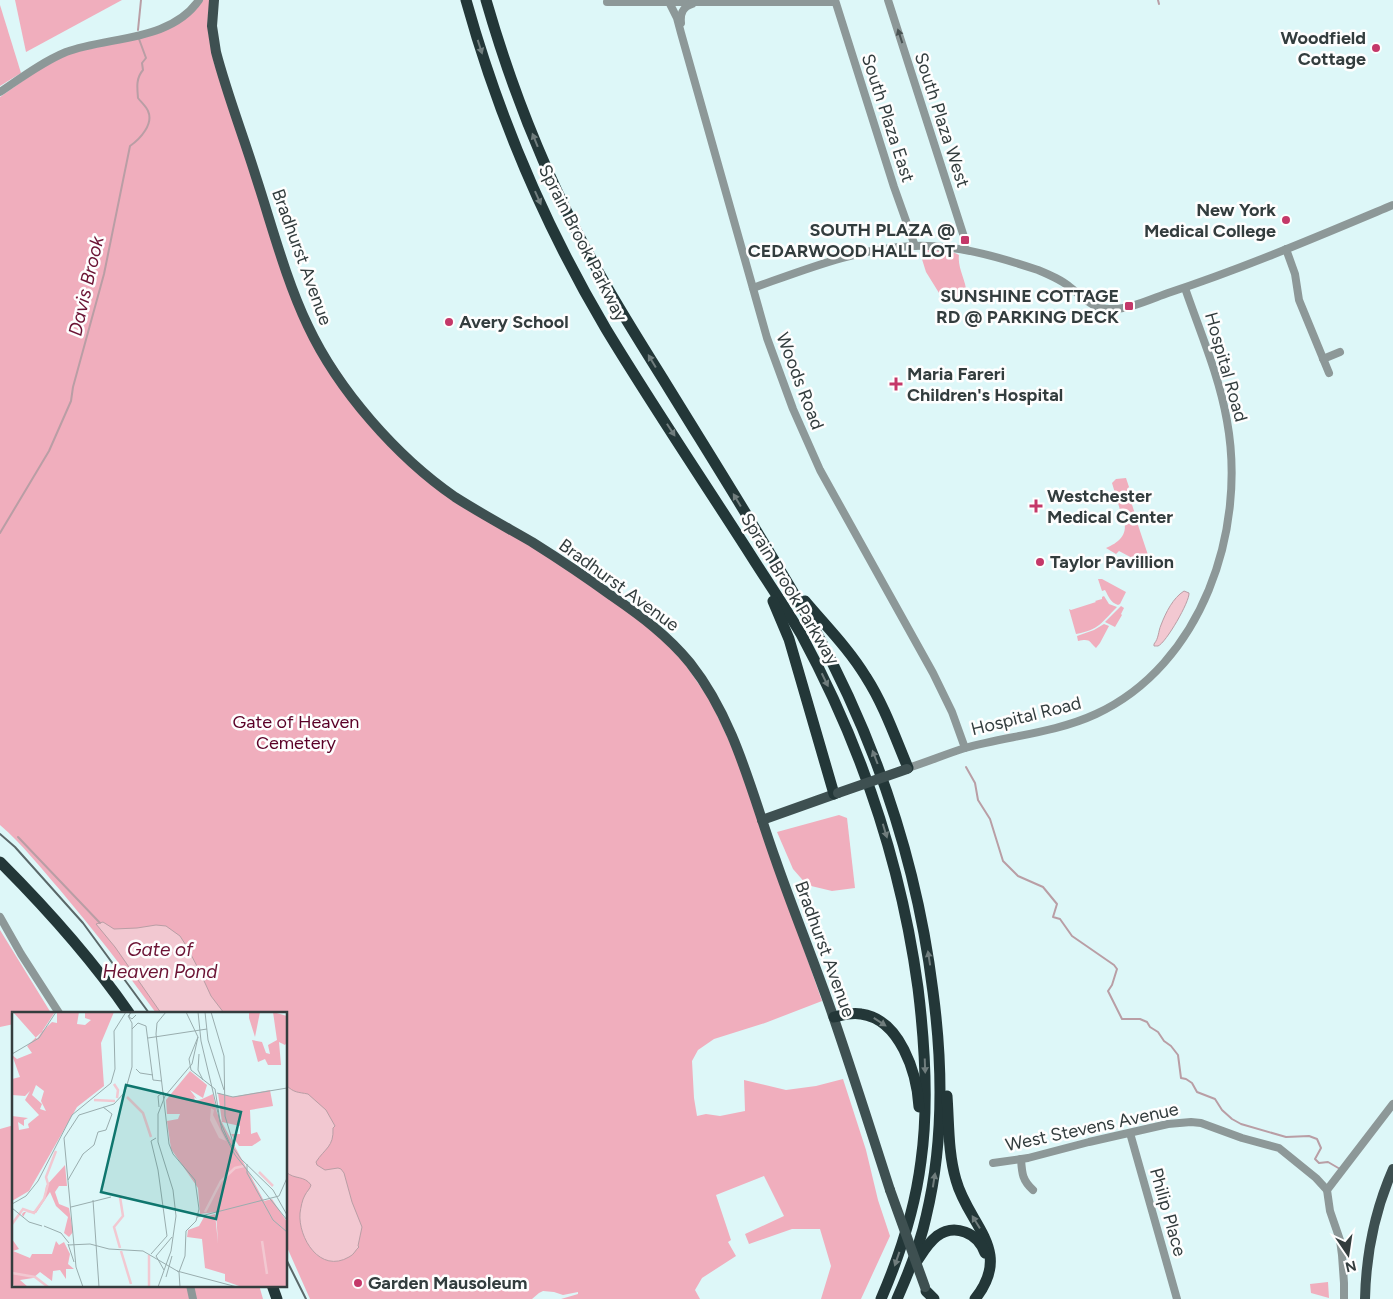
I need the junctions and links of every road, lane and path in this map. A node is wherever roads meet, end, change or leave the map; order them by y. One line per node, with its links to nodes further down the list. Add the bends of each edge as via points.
1 (199, 0): 12 (street, via 173,24 68,52 46,62)
2 (214, 0): 27 (main road, Bradhurst Avenue, via 212,26 220,68 296,300 332,369 365,413 427,476 458,499 586,578 648,622 678,650 720,709)
3 (466, 0): 22 (highway, Sprain Brook Parkway, one-way to 22, via 505,119 559,243 616,344)
4 (486, 0): 23 (highway, Sprain Brook Parkway, one-way to 4, via 615,301 578,234 523,111)
5 (888, 0): 15 (street, South Plaza West, one-way to 5, via 964,240)
6 (668, 1): 9 (street); 10 (street); 11 (street, Woods Road)
7 (720, 1): 8 (street); 10 (street)
8 (835, 1): 14 (street, South Plaza East)
9 (607, 2)
10 (695, 2): 11 (street, via 682,12)
11 (681, 33): 17 (street, Woods Road)
12 (0, 92)
13 (1393, 205): 16 (street)
14 (915, 246): 15 (street); 17 (street, via 864,252)
15 (963, 249): 18 (street, via 1044,272 1062,281 1091,304 1110,310)
16 (1286, 249): 18 (street); 20 (street, via 1295,274 1299,300)
17 (753, 288): 24 (street, Woods Road, via 773,355 806,440 835,499 934,673)
18 (1185, 288): 24 (street, Hospital Road, via 1218,381 1230,439 1232,483 1221,552 1197,616 1166,661 1148,681 1128,696 1077,722)
19 (1340, 352): 20 (street)
20 (1323, 359): 21 (street)
21 (1329, 373)
22 (756, 563): 26 (highway, via 786,630); 39 (highway, Sprain Brook Parkway, one-way to 39, via 792,618 828,685 862,765 889,846 907,921 921,1017 926,1094)
23 (780, 571): 25 (highway, via 865,676 883,709); 35 (highway, Sprain Brook Parkway, one-way to 23, via 923,924 892,803 841,678)
24 (965, 748): 25 (street, Hospital Road)
25 (907, 768): 26 (main road, Hospital Road, bridge)
26 (836, 794): 27 (main road, Hospital Road)
27 (762, 820): 34 (main road, Bradhurst Avenue)
28 (0, 862): 33 (highway, via 64,929)
29 (0, 870): 32 (highway, via 71,947)
30 (0, 917): 31 (street)
31 (58, 1012)
32 (121, 1012)
33 (128, 1012)
34 (834, 1017): 39 (highway, one-way to 39, via 854,1013 869,1016 883,1022 897,1039 917,1088); 48 (main road, Bradhurst Avenue, bridge, via 890,1190)
35 (940, 1052): 44 (highway, Sprain Brook Parkway, one-way to 35, via 927,1216 937,1160); 55 (highway, one-way to 35, via 987,1277 990,1252 962,1196 954,1172)
36 (1393, 1104): 43 (street)
37 (1130, 1133): 38 (street, West Stevens Avenue); 43 (street, West Stevens Avenue, via 1179,1123 1200,1123 1279,1148); 56 (street, Philip Place)
38 (1021, 1159): 40 (street, West Stevens Avenue); 42 (street, via 1023,1177)
39 (921, 1161): 52 (highway, Sprain Brook Parkway, one-way to 52, via 905,1236)
40 (993, 1163)
41 (1393, 1169): 58 (main road, via 1372,1235)
42 (1033, 1190)
43 (1327, 1190): 57 (street, via 1340,1240)
44 (907, 1277): 53 (highway, Sprain Brook Parkway); 54 (highway, via 937,1236 953,1230 966,1232 982,1246 986,1262 982,1280)
45 (190, 1286): 49 (street)
46 (266, 1286): 50 (highway)
47 (272, 1286): 51 (highway)
48 (929, 1294)
49 (193, 1299)
50 (270, 1299)
51 (277, 1299)
52 (881, 1299)
53 (897, 1299)
54 (969, 1299)
55 (975, 1299)
56 (1177, 1299)
57 (1344, 1299)
58 (1365, 1299)

